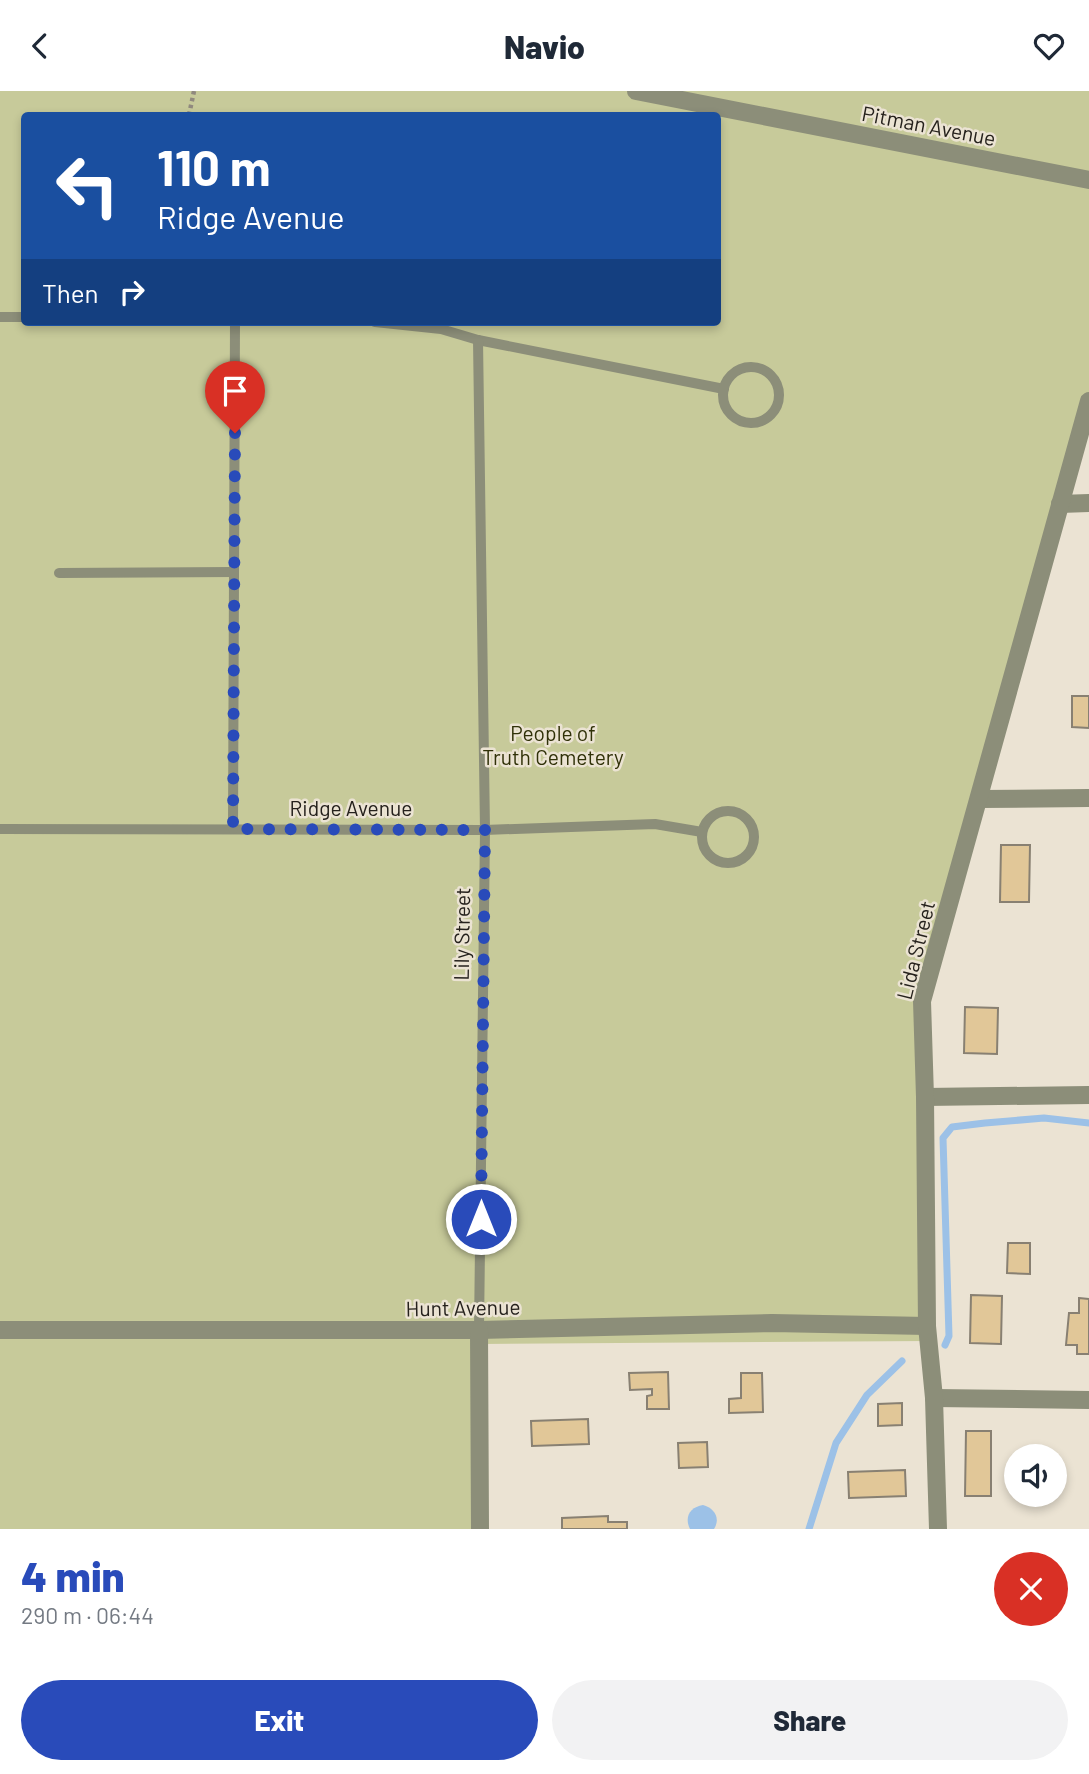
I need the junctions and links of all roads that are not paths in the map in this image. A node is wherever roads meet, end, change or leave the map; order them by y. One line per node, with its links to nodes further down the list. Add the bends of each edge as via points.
1 (636, 91): 2 (street, Pitman Avenue)
2 (1089, 180)
3 (0, 317): 4 (lane)
4 (21, 317)
5 (235, 326): 12 (lane)
6 (413, 326): 7 (lane)
7 (478, 340): 8 (lane); 18 (lane, Lily Street)
8 (724, 389): 8 (lane, via 726,408 739,421 758,423 779,404 774,378 759,368 741,369)
9 (1089, 401): 11 (street, Lida Street)
10 (1089, 503): 11 (street)
11 (1060, 504): 15 (street, Lida Street)
12 (234, 572): 13 (lane); 17 (lane)
13 (59, 573)
14 (1089, 798): 15 (street)
15 (979, 799): 21 (street, Lida Street, via 922,1000)
16 (0, 829): 17 (lane, Ridge Avenue)
17 (233, 829): 18 (lane, Ridge Avenue)
18 (485, 830): 19 (lane, Ridge Avenue, via 654,824); 24 (lane, Lily Street)
19 (702, 832): 19 (lane, via 708,855 723,863 746,856 754,840 744,816 727,810 710,817)
20 (1089, 1095): 21 (street)
21 (925, 1097): 22 (street, Lida Street)
22 (926, 1326): 24 (street, Hunt Avenue, via 772,1322); 25 (street, Lida Street)
23 (0, 1330): 24 (street, Hunt Avenue)
24 (480, 1330): 27 (street, Lily Street)
25 (934, 1398): 26 (street); 28 (street, Lida Street)
26 (1089, 1400)
27 (480, 1529)
28 (938, 1529)

